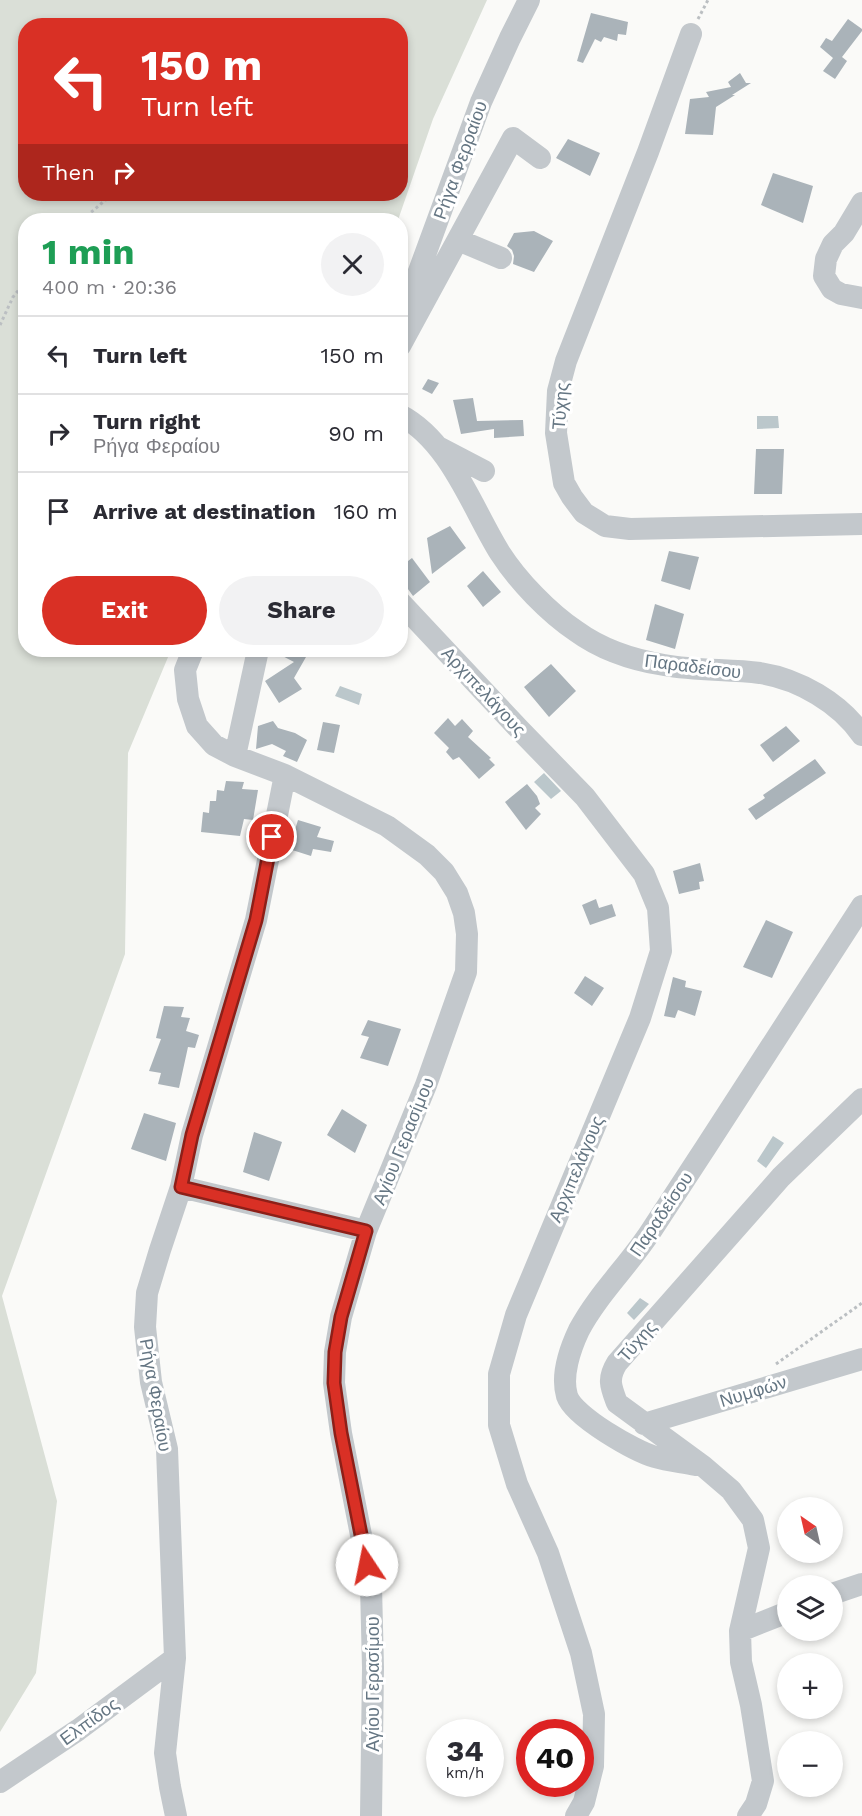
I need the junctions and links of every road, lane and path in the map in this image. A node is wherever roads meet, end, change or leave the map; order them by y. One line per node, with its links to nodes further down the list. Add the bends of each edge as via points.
1 (529, 0): 12 (street, Ρήγα Φερραίου, via 481,102)
2 (691, 34): 18 (street, Τύχης, via 566,362 558,391 556,433 564,483 584,513 605,526 630,529)
3 (540, 158): 8 (street, via 513,138)
4 (103, 201): 6 (path)
5 (862, 203): 7 (street)
6 (90, 213)
7 (853, 227): 11 (street, via 833,244 824,276 832,289)
8 (458, 240): 9 (street); 14 (street)
9 (501, 258)
10 (18, 291): 13 (path)
11 (862, 298)
12 (408, 301)
13 (0, 326)
14 (408, 331)
15 (408, 421): 16 (street, Παραδείσου)
16 (440, 448): 17 (street); 22 (street, Παραδείσου, via 515,574 576,631 610,651 637,660 790,681 818,694 842,712)
17 (484, 471)
18 (862, 524)
19 (408, 611): 44 (street, Αρχιπελάγους, via 585,797 644,874 658,908 661,951 640,1018 516,1315 500,1374 498,1425 548,1553 581,1653 594,1714 593,1766 584,1802)
20 (190, 657): 23 (street, via 185,670 188,699 197,726 214,746)
21 (256, 657): 23 (street)
22 (862, 735)
23 (235, 756): 24 (street)
24 (285, 775): 27 (street, Ρήγα Φεραίου, via 256,920 192,1135); 28 (street, Αγίου Γερασίμου, via 387,826 427,855 444,872 464,913 466,972 430,1074)
25 (862, 906): 33 (street, Παραδείσου, via 646,1239 601,1297 572,1350 565,1376 572,1406 631,1448)
26 (862, 1099): 32 (street, Τύχης, via 781,1177 617,1363 611,1374 616,1403)
27 (181, 1187): 28 (street); 40 (street, Ρήγα Φεραίου, via 147,1293 145,1327 151,1382 167,1449)
28 (366, 1231): 43 (street, Αγίου Γερασίμου, via 341,1317 334,1383 371,1586)
29 (862, 1303): 31 (path)
30 (862, 1359): 32 (street, Νυμφών)
31 (772, 1367)
32 (644, 1424): 33 (street, Τύχης)
33 (703, 1466): 39 (street, Τύχης, via 731,1490 753,1520 759,1548)
34 (862, 1584): 35 (street)
35 (843, 1590)
36 (843, 1594): 37 (street)
37 (862, 1600)
38 (777, 1616): 39 (street)
39 (740, 1631): 45 (street, Τύχης, via 741,1662 763,1781)
40 (175, 1658): 41 (street, Ελπίδος); 42 (street, Ρήγα Φεραίου, via 165,1753)
41 (0, 1782)
42 (176, 1816)
43 (370, 1816)
44 (576, 1816)
45 (748, 1816)

